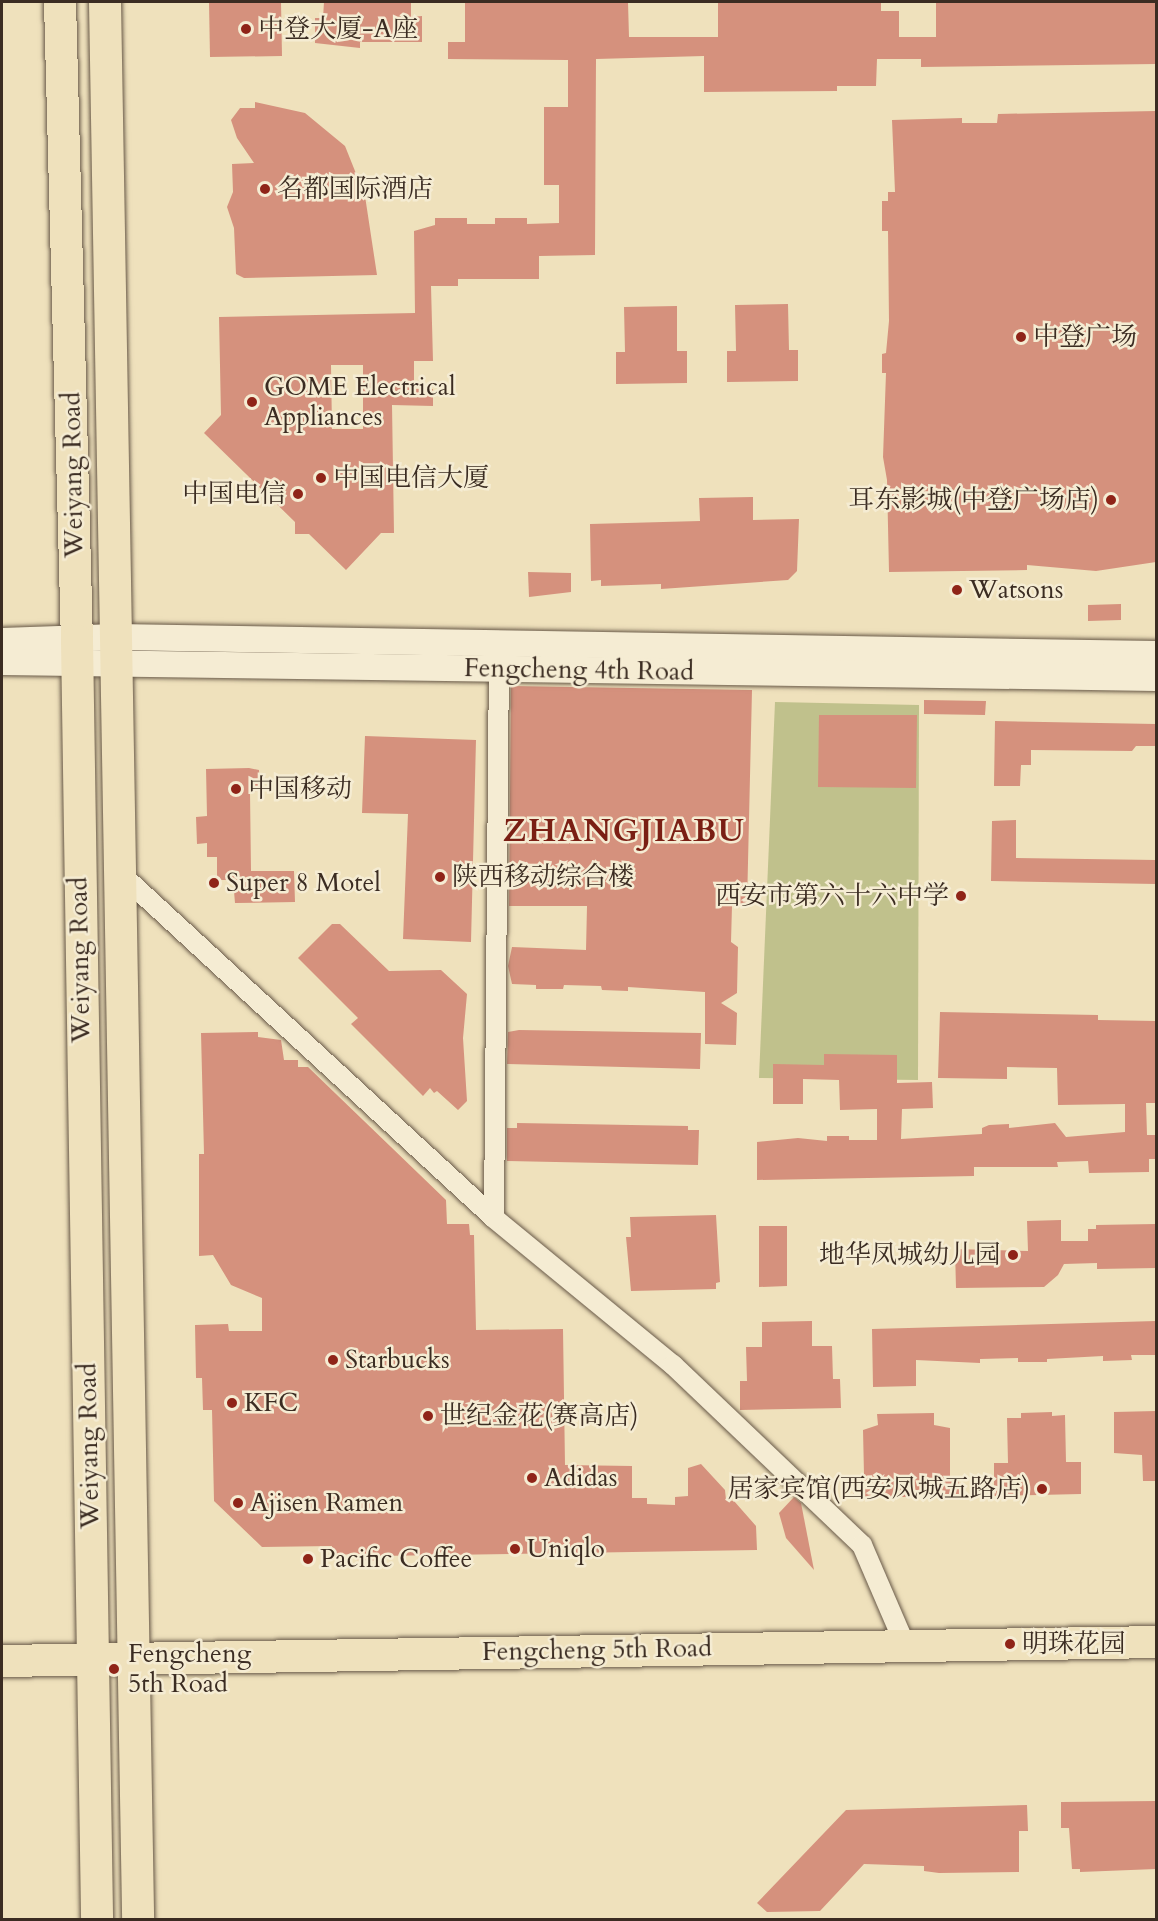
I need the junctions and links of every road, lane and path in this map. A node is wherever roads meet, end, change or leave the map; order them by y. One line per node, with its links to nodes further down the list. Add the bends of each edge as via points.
1 (60, 2): 5 (main road, Weiyang Road)
2 (105, 2): 4 (main road, Weiyang Road)
3 (2, 640): 5 (street)
4 (116, 649): 5 (street); 7 (street, Fengcheng 4th Road); 10 (main road, Weiyang Road)
5 (77, 651): 8 (street); 17 (main road, Weiyang Road)
6 (1156, 654): 7 (street, Fengcheng 4th Road)
7 (498, 657): 9 (street, Fengcheng 4th Road); 11 (street)
8 (2, 662)
9 (1156, 678)
10 (121, 874): 11 (street); 16 (main road, Weiyang Road)
11 (494, 1218): 13 (street, via 674,1365 862,1545)
12 (1156, 1642): 13 (main road, Fengcheng 5th Road)
13 (905, 1645): 16 (main road, Fengcheng 5th Road)
14 (2, 1661): 17 (main road, Fengcheng 5th Road)
15 (1156, 1661): 16 (main road, Fengcheng 5th Road)
16 (134, 1668): 17 (main road, Fengcheng 5th Road); 20 (main road, Weiyang Road)
17 (94, 1670): 18 (main road, Fengcheng 5th Road); 19 (main road, Weiyang Road)
18 (2, 1682)
19 (97, 1920)
20 (138, 1920)

